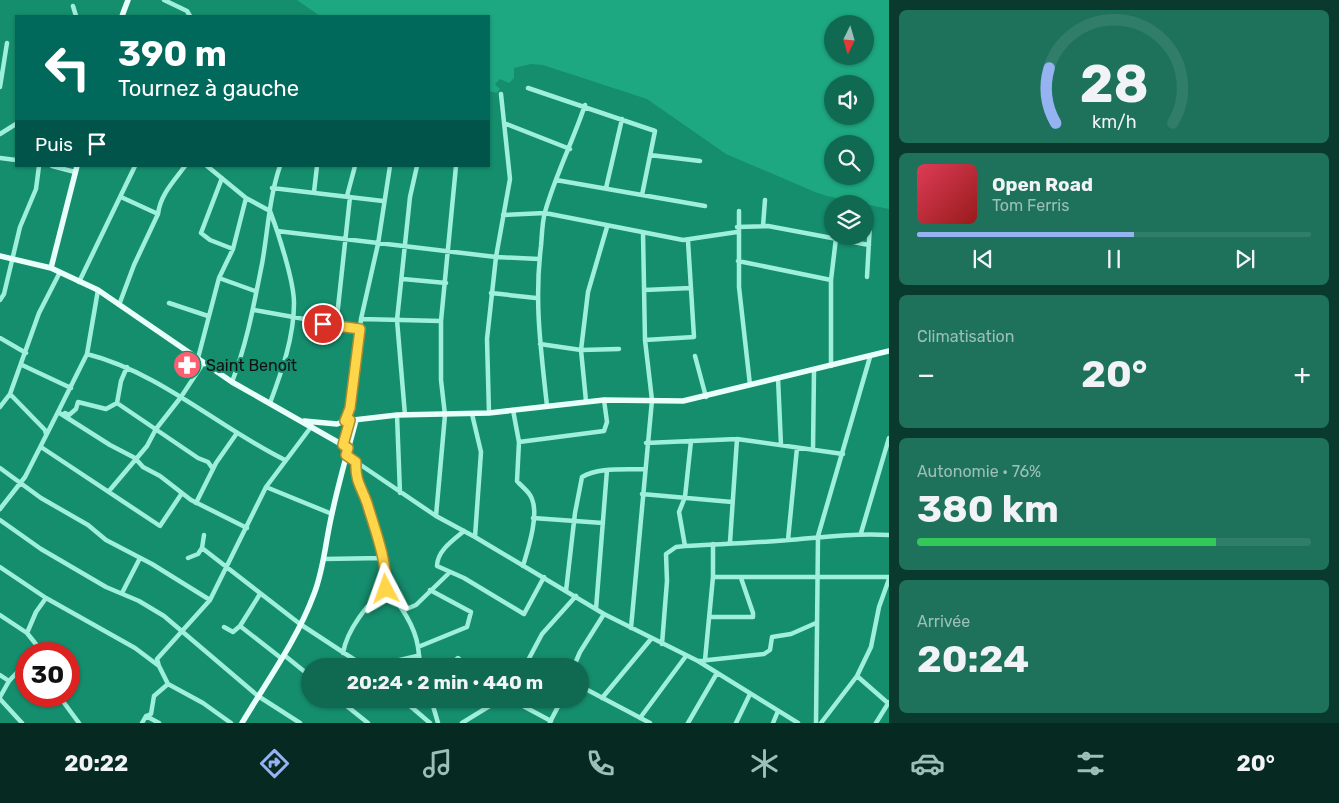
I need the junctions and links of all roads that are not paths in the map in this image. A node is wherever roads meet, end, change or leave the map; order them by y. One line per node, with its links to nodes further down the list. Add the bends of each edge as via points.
1 (128, 0): 5 (main road)
2 (164, 0): 6 (street)
3 (73, 6): 4 (street)
4 (76, 15)
5 (122, 15)
6 (189, 15)
7 (7, 43): 8 (street)
8 (0, 87)
9 (528, 88): 11 (street)
10 (501, 94): 13 (street)
11 (585, 105): 12 (street); 16 (street)
12 (622, 120): 17 (street, via 655,130); 36 (street)
13 (504, 123): 16 (street); 49 (street, via 510,179)
14 (15, 125): 15 (street)
15 (0, 134)
16 (570, 149): 34 (street)
17 (650, 155): 20 (street); 38 (street)
18 (0, 158): 19 (street)
19 (15, 160)
20 (700, 161)
21 (39, 167): 66 (street, via 36,189 20,227)
22 (60, 167): 32 (street)
23 (134, 167): 40 (street)
24 (185, 167): 48 (street, via 168,188)
25 (280, 167): 35 (street)
26 (317, 167): 37 (street)
27 (355, 167): 39 (street)
28 (390, 167): 43 (street)
29 (417, 167): 61 (street, via 410,197)
30 (456, 167): 63 (street)
31 (213, 168): 33 (street)
32 (76, 169): 69 (main road)
33 (222, 178): 41 (street); 62 (street, via 201,233)
34 (556, 180): 36 (street); 47 (street)
35 (272, 188): 37 (street); 45 (street)
36 (606, 188): 38 (street)
37 (314, 192): 39 (street)
38 (642, 195): 44 (street)
39 (348, 196): 43 (street); 56 (street)
40 (121, 197): 48 (street); 75 (street)
41 (246, 198): 45 (street); 62 (street)
42 (766, 200): 50 (street)
43 (383, 201): 58 (street)
44 (705, 206)
45 (270, 211): 53 (street); 80 (street)
46 (739, 211): 52 (street)
47 (545, 213): 49 (street); 51 (street); 67 (street)
48 (158, 214): 85 (street)
49 (503, 215): 65 (street)
50 (763, 226): 52 (street); 55 (street)
51 (607, 227): 54 (street); 98 (street, via 589,286)
52 (737, 229): 57 (street); 68 (street)
53 (277, 230): 56 (street); 88 (street, via 292,284)
54 (643, 233): 57 (street); 79 (street)
55 (824, 236)
56 (345, 240): 58 (street); 92 (street)
57 (688, 241): 77 (street)
58 (378, 244): 61 (street); 89 (street)
59 (835, 245): 74 (street)
60 (869, 245): 71 (street)
61 (406, 248): 63 (street); 73 (street)
62 (233, 249): 72 (street)
63 (449, 252): 65 (street); 76 (street)
64 (0, 256): 66 (main road)
65 (496, 257): 67 (street); 81 (street)
66 (12, 258): 69 (main road); 83 (street)
67 (539, 259): 82 (street)
68 (738, 261): 74 (street); 112 (street)
69 (51, 268): 70 (main road)
70 (60, 272): 75 (main road); 100 (street, via 39,313)
71 (867, 277)
72 (219, 278): 80 (street); 87 (street)
73 (402, 280): 76 (street); 90 (street)
74 (831, 280): 107 (street)
75 (79, 282): 78 (main road)
76 (446, 283): 91 (street)
77 (691, 288): 79 (street); 95 (street, via 694,337)
78 (98, 290): 85 (main road); 101 (street)
79 (644, 290): 95 (street)
80 (255, 291): 86 (street)
81 (491, 293): 82 (street); 126 (street, via 487,339)
82 (536, 298): 96 (street)
83 (0, 300)
84 (169, 302): 87 (street)
85 (119, 305): 104 (main road)
86 (254, 310): 88 (street); 111 (street)
87 (208, 316): 104 (street)
88 (293, 318): 92 (street); 121 (street, via 288,348)
89 (360, 319): 90 (street); 93 (street)
90 (397, 320): 91 (street); 129 (street)
91 (442, 321): 130 (street, via 441,380)
92 (336, 326): 93 (street)
93 (360, 329): 131 (street)
94 (0, 338): 100 (street)
95 (645, 340): 118 (street)
96 (540, 344): 98 (street); 122 (street)
97 (619, 349): 98 (street)
98 (581, 350): 119 (street)
99 (889, 352): 103 (main road)
100 (26, 353): 106 (street)
101 (86, 354): 108 (street); 113 (street)
102 (695, 356): 116 (street)
103 (870, 357): 107 (main road); 147 (street)
104 (198, 358): 105 (main road)
105 (204, 362): 111 (main road); 115 (street)
106 (22, 366): 113 (street); 114 (street)
107 (831, 366): 109 (main road)
108 (127, 367): 115 (street); 120 (street)
109 (814, 370): 110 (main road); 146 (street)
110 (778, 378): 112 (main road); 142 (street)
111 (232, 382): 121 (main road)
112 (750, 386): 116 (main road)
113 (71, 388): 125 (street)
114 (10, 394): 123 (street); 136 (street)
115 (181, 397): 134 (street); 135 (street)
116 (706, 397): 118 (main road)
117 (604, 400): 118 (main road); 119 (main road); 139 (street, via 607,422 604,432)
118 (652, 400): 141 (street)
119 (586, 401): 122 (main road)
120 (117, 403): 125 (street, via 106,409 78,402 69,415); 134 (street)
121 (270, 403): 132 (main road)
122 (547, 406): 124 (main road)
123 (0, 407)
124 (513, 410): 126 (main road); 139 (street)
125 (58, 411): 136 (street); 149 (street)
126 (489, 413): 127 (main road)
127 (472, 414): 130 (main road); 178 (street, via 481,452)
128 (397, 415): 129 (main road); 131 (main road); 160 (street)
129 (405, 415): 130 (main road)
130 (445, 415): 167 (street)
131 (350, 420): 132 (main road, via 322,424); 143 (main road)
132 (304, 421): 133 (main road)
133 (311, 427): 143 (main road); 150 (street)
134 (156, 429): 149 (street, via 147,446); 153 (street, via 208,462)
135 (238, 433): 150 (street); 153 (street)
136 (46, 434): 144 (street)
137 (889, 438): 174 (street)
138 (738, 439): 140 (street); 142 (street); 163 (street)
139 (519, 442): 168 (street, via 516,481 532,497)
140 (691, 442): 141 (street); 162 (street)
141 (646, 443): 154 (street)
142 (781, 445): 145 (street)
143 (346, 446): 148 (main road)
144 (41, 447): 156 (street); 158 (street)
145 (797, 448): 146 (street); 179 (street)
146 (813, 450): 147 (street)
147 (843, 454): 177 (street)
148 (346, 455): 151 (street); 166 (main road)
149 (135, 458): 158 (street); 159 (street)
150 (285, 460): 157 (street)
151 (356, 462): 160 (street); 186 (street, via 355,477 366,500)
152 (0, 468): 156 (street)
153 (212, 469): 164 (street)
154 (644, 469): 155 (street); 161 (street)
155 (607, 470): 170 (street, via 582,477); 171 (street)
156 (20, 482): 165 (street); 184 (street, via 106,540)
157 (266, 487): 166 (street); 172 (street)
158 (109, 491): 159 (street, via 160,526)
159 (182, 493): 164 (street)
160 (400, 493): 167 (street)
161 (642, 494): 162 (street); 214 (street)
162 (685, 497): 163 (street); 182 (street, via 679,512)
163 (732, 502): 180 (street)
164 (196, 503): 172 (street)
165 (0, 509)
166 (332, 514): 187 (main road)
167 (436, 516): 173 (street)
168 (533, 518): 170 (street); 189 (street)
169 (0, 520): 200 (street, via 41,549 106,587)
170 (574, 521): 171 (street); 199 (street)
171 (603, 523): 205 (street)
172 (247, 528): 188 (street)
173 (464, 531): 178 (street); 191 (street, via 437,559 437,566)
174 (861, 533): 176 (street); 177 (street)
175 (204, 535): 183 (street)
176 (889, 535)
177 (818, 536): 179 (street); 194 (street)
178 (475, 537): 189 (street)
179 (788, 540): 180 (street)
180 (730, 542): 181 (street)
181 (713, 544): 182 (street); 193 (street)
182 (684, 546): 219 (street, via 666,554)
183 (202, 548): 185 (street, via 198,554); 188 (street)
184 (140, 558): 200 (street); 204 (street)
185 (188, 558)
186 (383, 558): 187 (street); 197 (street, via 387,570)
187 (324, 559): 211 (main road, via 315,592)
188 (226, 566): 201 (street); 204 (street)
189 (523, 566): 192 (street)
190 (0, 567): 203 (street)
191 (449, 572): 192 (street, via 524,614); 198 (street)
192 (544, 577): 199 (street)
193 (713, 577): 195 (street); 209 (street)
194 (816, 577): 195 (street); 196 (street); 210 (street)
195 (741, 578): 209 (street, via 754,613 752,618)
196 (889, 578): 236 (street, via 879,606 871,647)
197 (386, 589): 206 (street); 221 (street, via 369,605 345,643)
198 (430, 590): 206 (street, via 416,604); 220 (street, via 471,612 467,627)
199 (566, 591): 202 (street)
200 (122, 592): 216 (street, via 164,616)
201 (260, 594): 211 (street); 212 (street)
202 (576, 596): 205 (street); 227 (street, via 542,634)
203 (46, 598): 215 (street); 231 (street, via 136,648)
204 (210, 600): 216 (street)
205 (596, 609): 207 (street)
206 (404, 610): 220 (street)
207 (604, 614): 214 (street); 228 (street)
208 (0, 615): 215 (street)
209 (710, 617): 229 (street)
210 (816, 622): 229 (street, via 791,634 772,637 770,650 764,654); 272 (street)
211 (300, 624): 221 (street); 222 (main road)
212 (240, 626): 213 (street, via 233,632); 222 (street)
213 (224, 627)
214 (631, 628): 217 (street)
215 (27, 633): 218 (street)
216 (181, 633): 231 (street, via 157,658); 241 (street)
217 (651, 639): 219 (street); 243 (street)
218 (34, 642)
219 (662, 644): 224 (street)
220 (418, 647): 223 (street)
221 (343, 653): 225 (street)
222 (282, 656): 232 (street); 241 (main road)
223 (417, 656): 226 (street)
224 (686, 656): 230 (street); 254 (street)
225 (351, 658)
226 (408, 658)
227 (529, 658)
228 (577, 658)
229 (705, 660): 230 (street)
230 (698, 661): 233 (street)
231 (159, 666): 238 (street)
232 (301, 670)
233 (718, 672): 240 (street); 268 (street)
234 (15, 674): 237 (street)
235 (0, 675): 237 (street)
236 (857, 676): 244 (street); 273 (street)
237 (9, 681): 242 (street)
238 (168, 684): 253 (street, via 154,696 150,714); 260 (street)
239 (589, 691): 243 (street)
240 (750, 694): 252 (street); 269 (street)
241 (258, 696): 261 (main road); 262 (street)
242 (0, 698): 256 (street)
243 (602, 698): 254 (street)
244 (889, 703): 274 (street)
245 (67, 707): 257 (street)
246 (349, 708): 263 (street)
247 (412, 708): 264 (street)
248 (434, 708): 265 (street)
249 (486, 708): 266 (street)
250 (526, 708): 255 (street)
251 (557, 708): 255 (street)
252 (778, 710): 270 (street); 271 (street)
253 (146, 716): 258 (street); 259 (street)
254 (640, 718): 267 (street)
255 (550, 722)
256 (22, 723)
257 (79, 723)
258 (142, 723)
259 (158, 723)
260 (231, 723)
261 (242, 723)
262 (300, 723)
263 (368, 723)
264 (430, 723)
265 (438, 723)
266 (462, 723)
267 (650, 723)
268 (688, 723)
269 (736, 723)
270 (773, 723)
271 (798, 723)
272 (816, 723)
273 (820, 723)
274 (876, 723)

